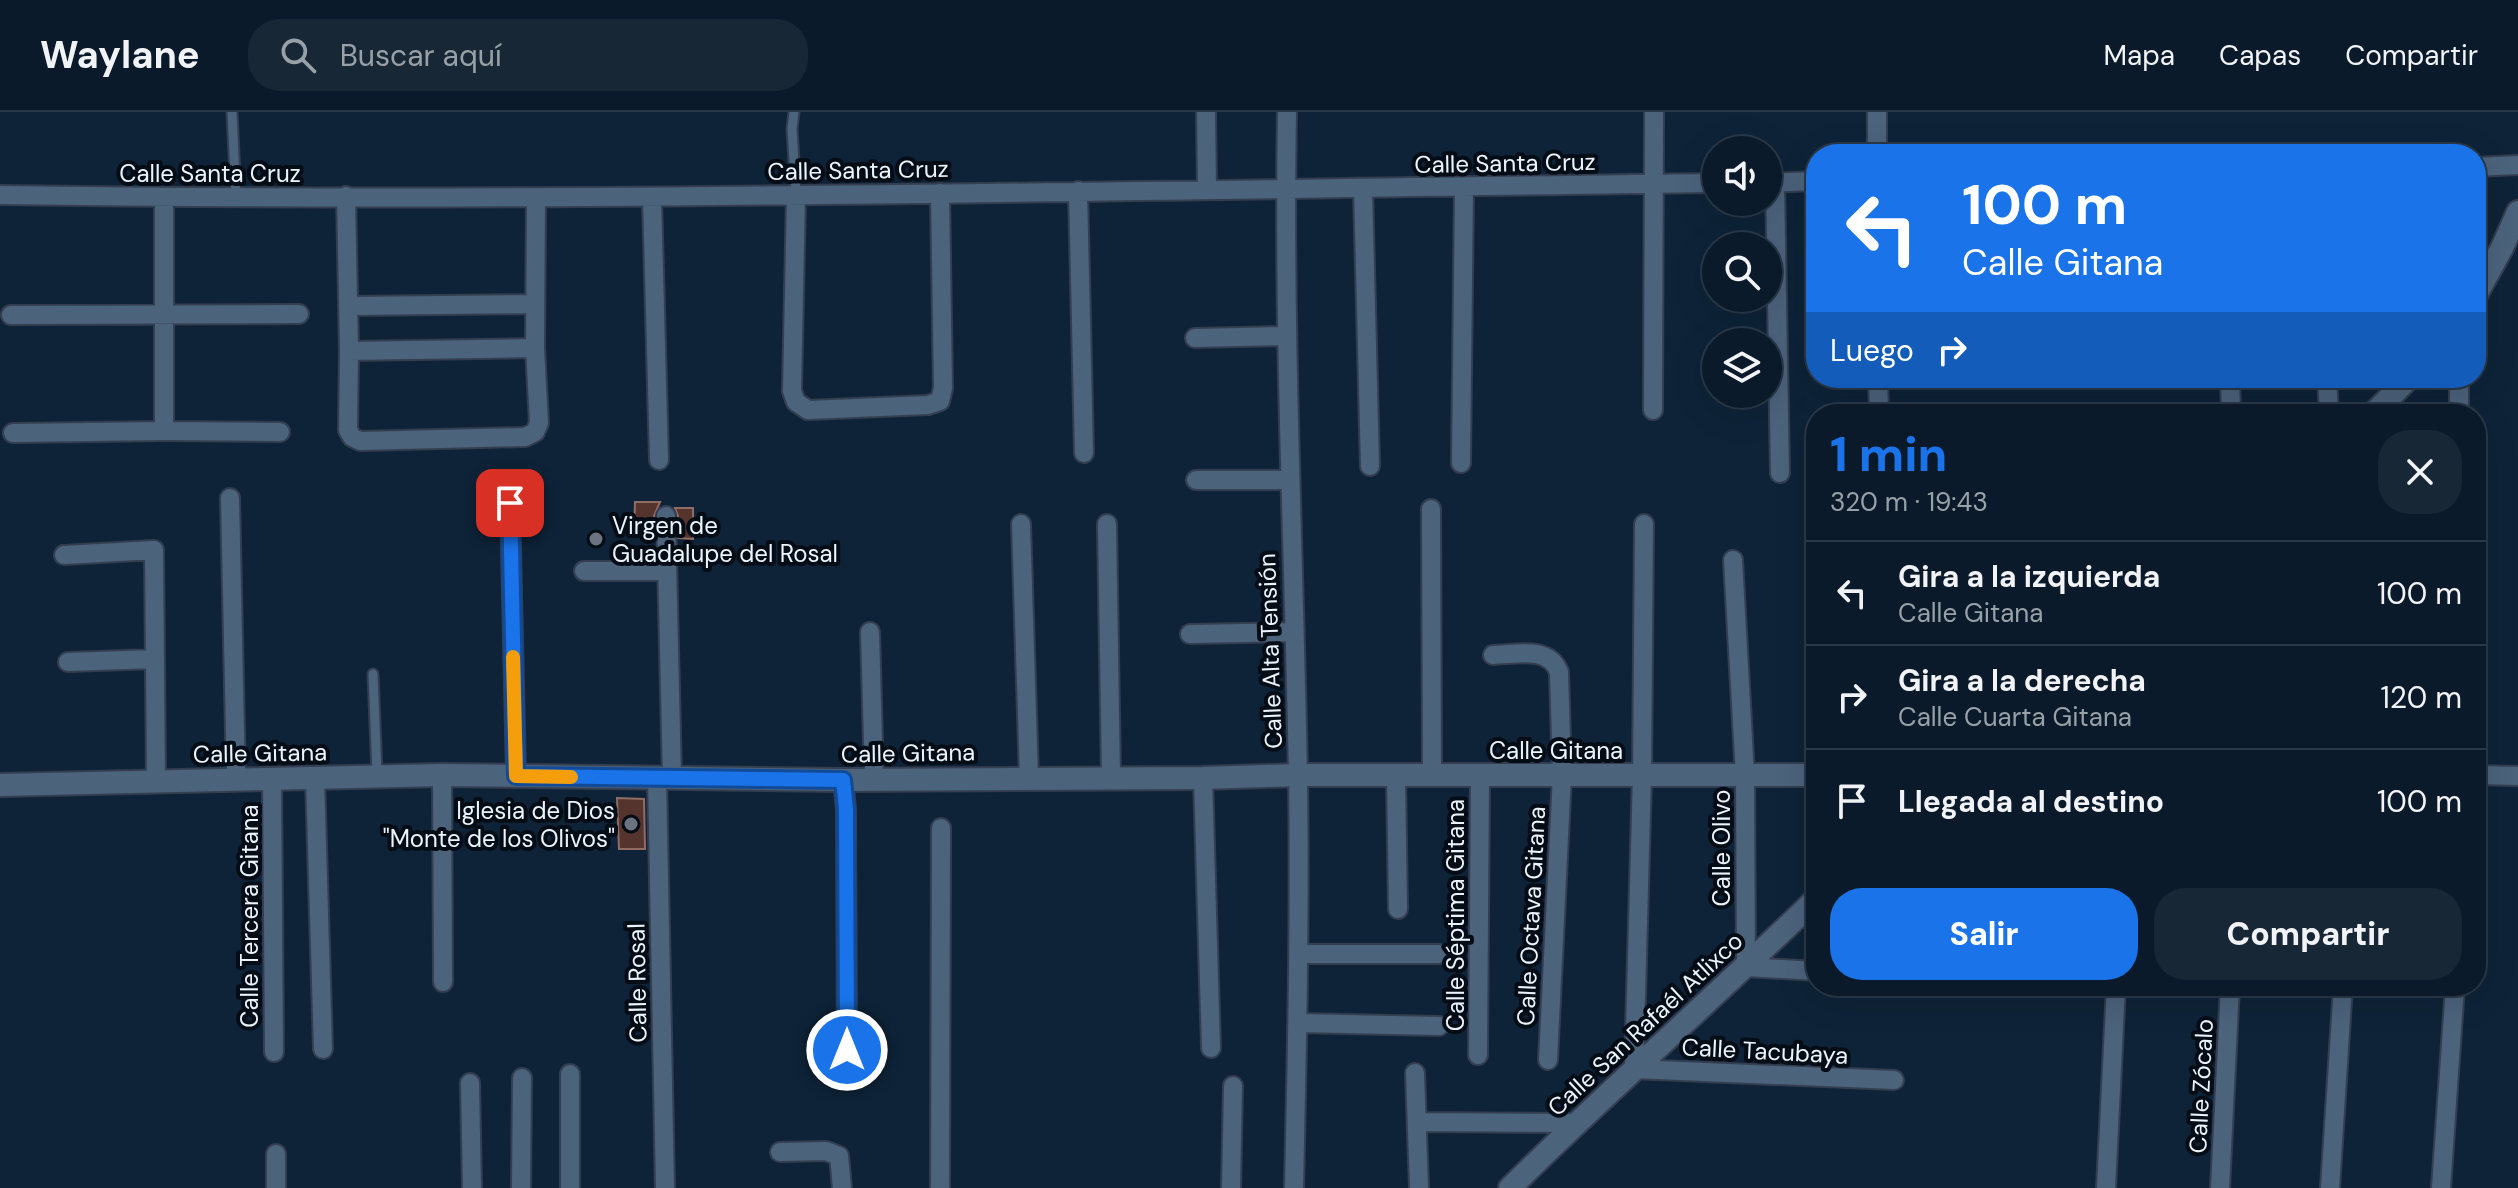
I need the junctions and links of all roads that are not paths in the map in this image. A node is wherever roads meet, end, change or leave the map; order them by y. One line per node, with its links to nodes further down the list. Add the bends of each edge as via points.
1 (232, 112): 24 (lane)
2 (794, 112): 20 (lane)
3 (1206, 112): 15 (street)
4 (1287, 112): 17 (street, Calle Alta Tensión)
5 (1654, 112): 13 (street)
6 (1877, 112): 7 (street)
7 (1877, 144)
8 (2518, 165): 9 (street)
9 (2486, 167)
10 (1806, 181): 11 (street)
11 (1782, 182)
12 (1702, 183): 13 (street, Calle Santa Cruz)
13 (1655, 184): 14 (street, Calle Santa Cruz); 41 (street)
14 (1464, 187): 16 (street, Calle Santa Cruz); 47 (street)
15 (1207, 189): 17 (street, Calle Santa Cruz); 18 (street, Calle Santa Cruz)
16 (1363, 189): 17 (street, Calle Santa Cruz); 48 (street)
17 (1285, 190): 35 (street, Calle Alta Tensión)
18 (1078, 191): 19 (street, Calle Santa Cruz); 45 (street)
19 (940, 193): 20 (street, Calle Santa Cruz); 20 (street, via 940,401 808,410 796,402 792,391)
20 (796, 194): 26 (street, Calle Santa Cruz)
21 (0, 195): 23 (street, Calle Santa Cruz)
22 (346, 196): 24 (street, Calle Santa Cruz); 25 (street, Calle Santa Cruz); 31 (street)
23 (164, 198): 24 (street, Calle Santa Cruz); 34 (street)
24 (236, 198)
25 (536, 198): 26 (street, Calle Santa Cruz); 30 (street)
26 (652, 198): 46 (street)
27 (2518, 212): 29 (street)
28 (1773, 216): 49 (street)
29 (2486, 277)
30 (535, 304): 31 (street); 37 (street)
31 (348, 306): 38 (street)
32 (299, 314): 34 (street)
33 (11, 315): 34 (street)
34 (162, 316): 42 (street)
35 (1287, 336): 36 (street); 51 (street, Calle Alta Tensión)
36 (1195, 338)
37 (535, 348): 38 (street); 38 (street, via 535,432 525,437 360,441 348,430)
38 (349, 351)
39 (2398, 388): 40 (street)
40 (2382, 404)
41 (1653, 410)
42 (164, 431): 43 (street); 44 (street)
43 (280, 432)
44 (13, 433)
45 (1084, 453)
46 (659, 460)
47 (1461, 463)
48 (1370, 466)
49 (1780, 473)
50 (1196, 480): 51 (street)
51 (1289, 480): 64 (street, Calle Alta Tensión)
52 (230, 498): 88 (street, Calle Tercera Gitana)
53 (510, 503): 76 (street)
54 (1431, 509): 72 (street)
55 (666, 516): 62 (street, Calle Rosal)
56 (1021, 524): 85 (street)
57 (1107, 524): 86 (street)
58 (1644, 524): 79 (street)
59 (64, 555): 67 (street, via 154,550)
60 (1733, 560): 80 (street, Calle Olivo)
61 (584, 571): 62 (street)
62 (667, 571): 84 (street, Calle Rosal)
63 (870, 632): 89 (street)
64 (1293, 632): 65 (street); 71 (street, Calle Alta Tensión)
65 (1190, 634)
66 (1493, 655): 73 (street, Calle Octava Gitana, via 1544,654 1555,661)
67 (154, 659): 68 (street); 92 (street)
68 (68, 662)
69 (373, 674): 83 (lane)
70 (442, 775): 76 (street, Calle Gitana); 83 (street, Calle Gitana); 101 (street)
71 (1298, 775): 77 (street, Calle Gitana); 87 (street, Calle Gitana); 97 (street, Calle Alta Tensión)
72 (1432, 775): 77 (street, Calle Gitana); 78 (street, Calle Gitana)
73 (1562, 775): 78 (street, Calle Gitana); 79 (street, Calle Gitana); 113 (street, Calle Octava Gitana)
74 (1806, 775): 80 (street, Calle Gitana)
75 (2486, 775): 81 (street)
76 (516, 776): 84 (street, Calle Gitana)
77 (1396, 776): 95 (street)
78 (1480, 776): 112 (street, Calle Séptima Gitana)
79 (1642, 776): 80 (street, Calle Gitana); 114 (street)
80 (1745, 776): 99 (street, Calle Olivo)
81 (2518, 776)
82 (315, 778): 83 (street, Calle Gitana); 90 (street, Calle Gitana); 109 (street)
83 (377, 778)
84 (664, 778): 91 (street, Calle Gitana); 129 (street, Calle Rosal)
85 (1029, 778): 86 (street, Calle Gitana); 89 (street, Calle Gitana)
86 (1111, 778): 87 (street, Calle Gitana)
87 (1203, 778): 108 (street)
88 (236, 779): 90 (street, Calle Gitana); 92 (street, Calle Gitana)
89 (874, 779): 91 (street, Calle Gitana)
90 (272, 780): 111 (street, Calle Tercera Gitana)
91 (843, 780): 110 (street)
92 (156, 781): 93 (street, Calle Gitana)
93 (0, 785)
94 (941, 828): 131 (street)
95 (1398, 909)
96 (1806, 909): 99 (street, Calle San Rafaél Atlixco)
97 (1299, 954): 98 (street); 106 (street, Calle Alta Tensión)
98 (1439, 954)
99 (1746, 967): 100 (street); 114 (street, Calle San Rafaél Atlixco)
100 (1806, 970)
101 (443, 982)
102 (2116, 996): 136 (street)
103 (2230, 996): 137 (street, Calle Zócalo)
104 (2342, 996): 138 (street)
105 (2454, 996): 139 (street)
106 (1298, 1023): 107 (street); 133 (street, Calle Alta Tensión)
107 (1439, 1026)
108 (1211, 1048)
109 (323, 1049)
110 (847, 1050)
111 (274, 1052)
112 (1478, 1055)
113 (1548, 1060)
114 (1634, 1069): 118 (street, Calle Tacubaya); 122 (street, Calle San Rafaél Atlixco)
115 (1415, 1073): 121 (street)
116 (570, 1074): 128 (street)
117 (522, 1078): 127 (street)
118 (1894, 1080)
119 (470, 1083): 126 (street)
120 (1233, 1086): 132 (street)
121 (1417, 1122): 122 (street); 134 (street)
122 (1575, 1123): 135 (street, Calle San Rafaél Atlixco)
123 (780, 1152): 130 (street, via 826,1151 839,1156)
124 (276, 1154): 125 (street)
125 (276, 1188)
126 (472, 1188)
127 (521, 1188)
128 (570, 1188)
129 (665, 1188)
130 (842, 1188)
131 (940, 1188)
132 (1231, 1188)
133 (1294, 1188)
134 (1419, 1188)
135 (1510, 1188)
136 (2106, 1188)
137 (2220, 1188)
138 (2330, 1188)
139 (2441, 1188)

